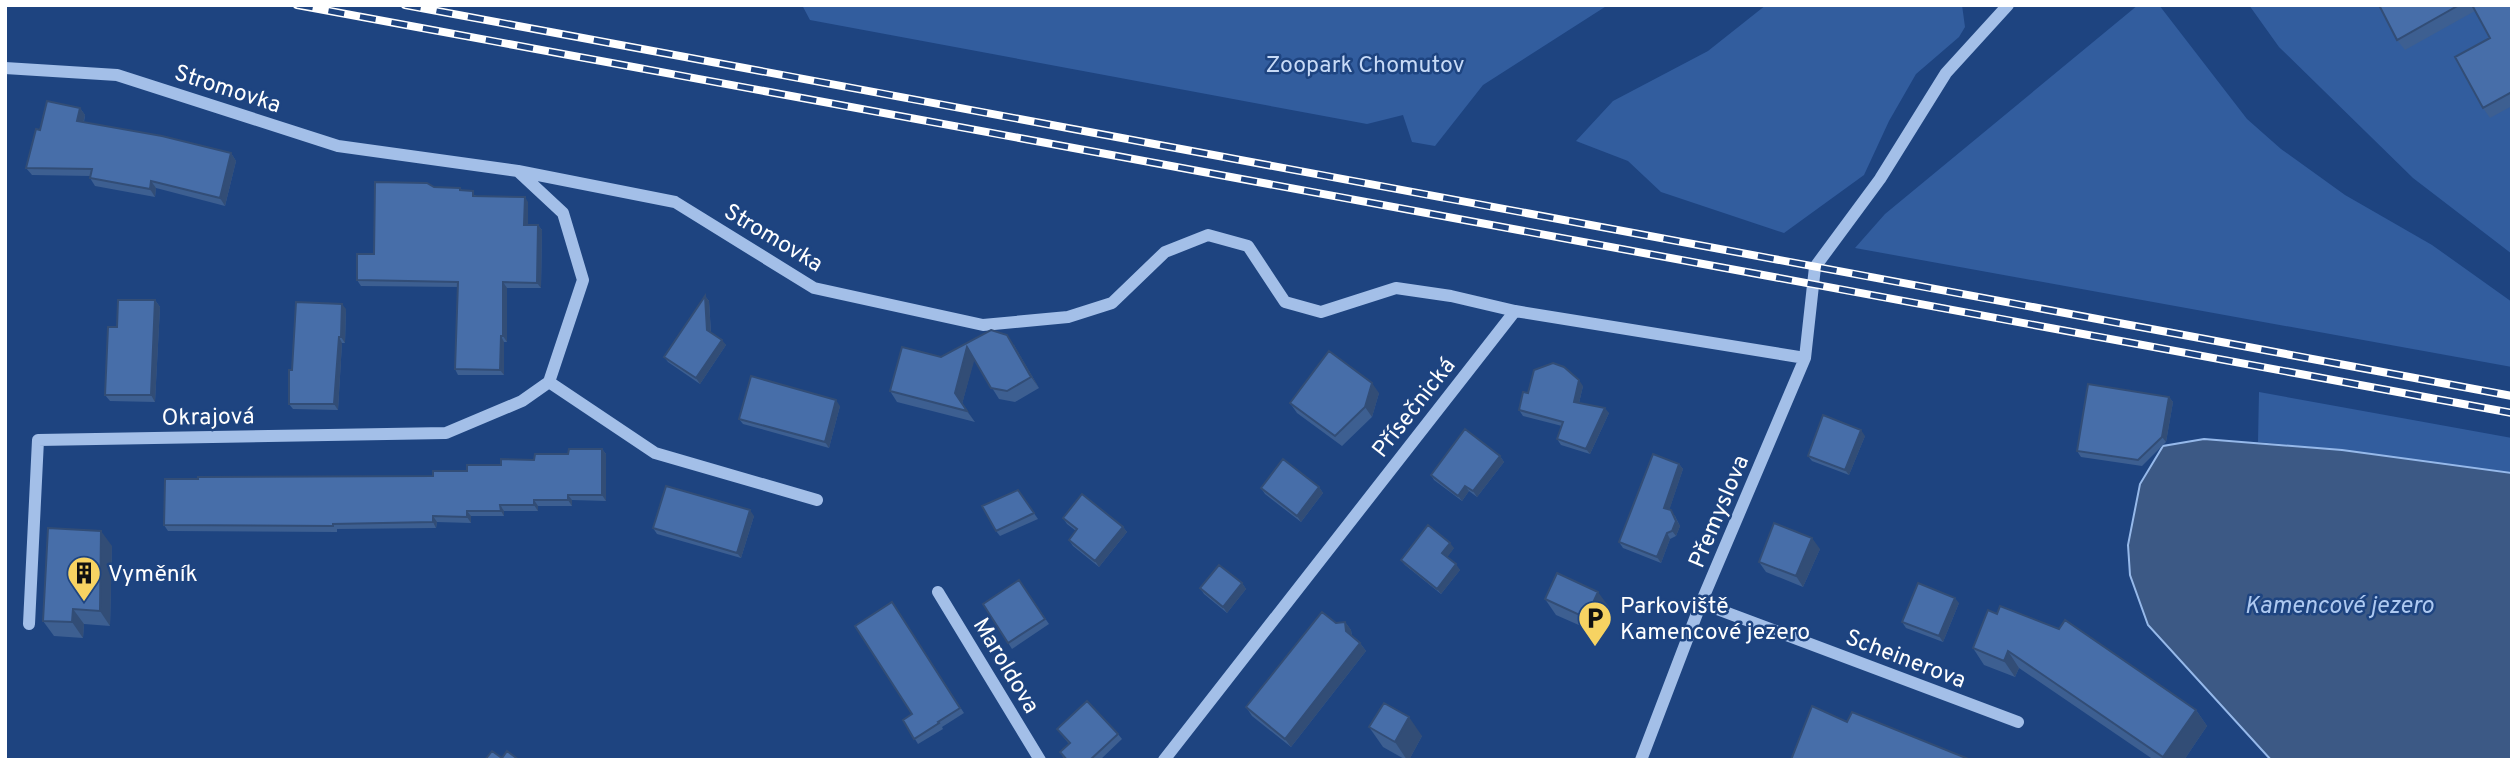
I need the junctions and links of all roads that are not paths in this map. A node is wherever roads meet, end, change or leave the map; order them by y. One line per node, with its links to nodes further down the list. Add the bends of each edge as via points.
1 (2008, 5): 5 (street, Přemyslova, via 1946,74 1880,179 1815,267)
2 (5, 68): 3 (street, Stromovka, via 117,75 338,146)
3 (518, 172): 4 (street, Stromovka, via 675,202 814,288 983,325 1068,317 1112,303 1165,252 1208,235 1248,246 1285,302 1321,312 1396,288); 6 (street, via 563,214 583,280)
4 (1515, 311): 5 (street); 13 (street, Přísečnická)
5 (1805, 358): 9 (street, Přemyslova)
6 (549, 382): 7 (street, via 655,453); 10 (street, Okrajová, via 522,401 446,433 38,440)
7 (817, 500)
8 (938, 592): 12 (street, Maroldova)
9 (1701, 603): 11 (street, Scheinerova); 14 (street, Přemyslova)
10 (29, 624)
11 (2018, 722)
12 (1040, 760)
13 (1164, 760)
14 (1642, 760)

